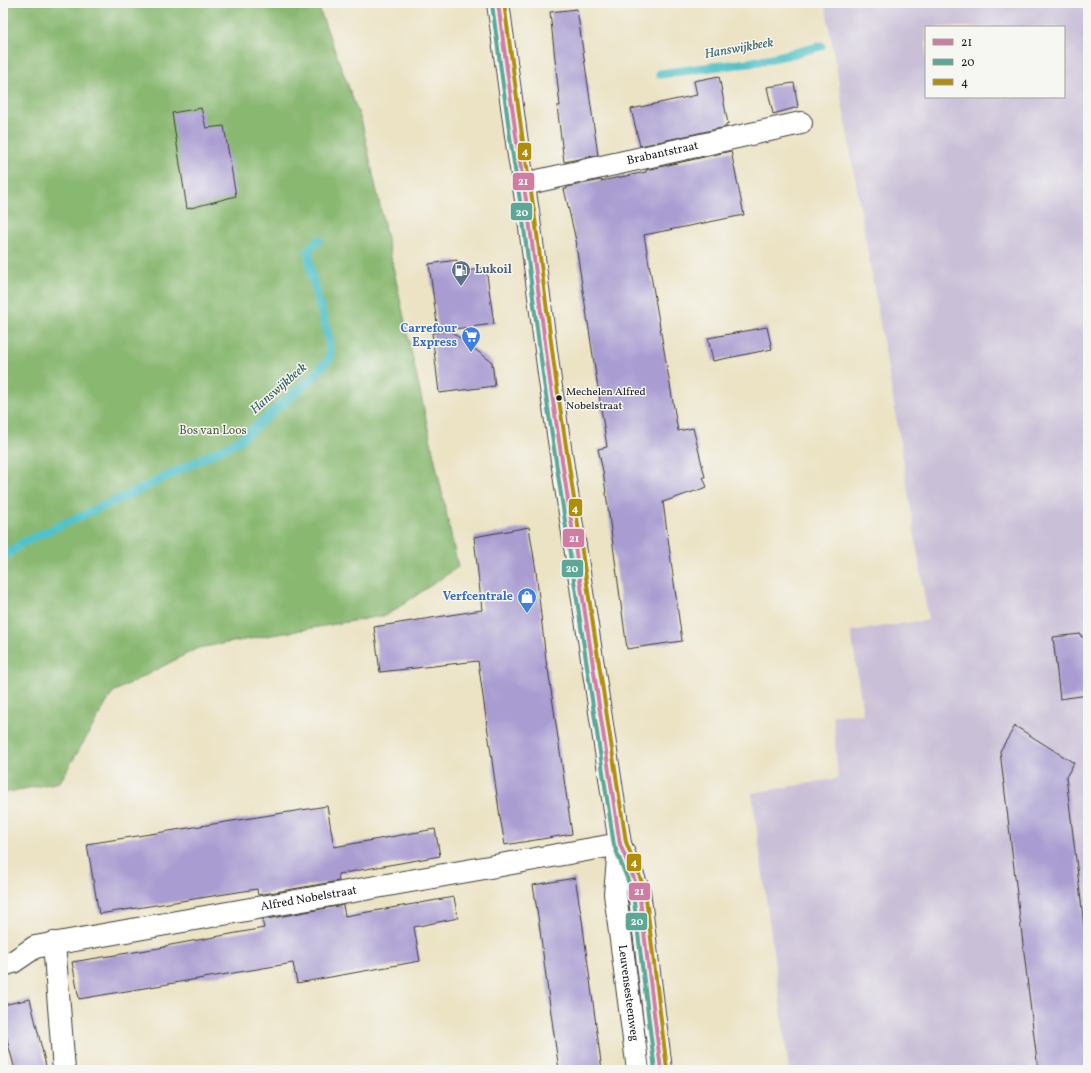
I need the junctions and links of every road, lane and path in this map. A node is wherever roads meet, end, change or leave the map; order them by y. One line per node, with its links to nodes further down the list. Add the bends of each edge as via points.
1 (498, 3): 3 (main road, Leuvensesteenweg)
2 (801, 123): 3 (main road, Brabantstraat)
3 (524, 184): 4 (main road, Leuvensesteenweg, via 550,381)
4 (620, 844): 5 (main road, Alfred Nobelstraat); 8 (main road, Leuvensesteenweg, via 615,894); 9 (main road, Leuvensesteenweg, via 639,891)
5 (54, 943): 6 (main road, Alfred Nobelstraat, via 35,947 13,962); 7 (main road)
6 (3, 965)
7 (64, 1070)
8 (638, 1070)
9 (661, 1070)

